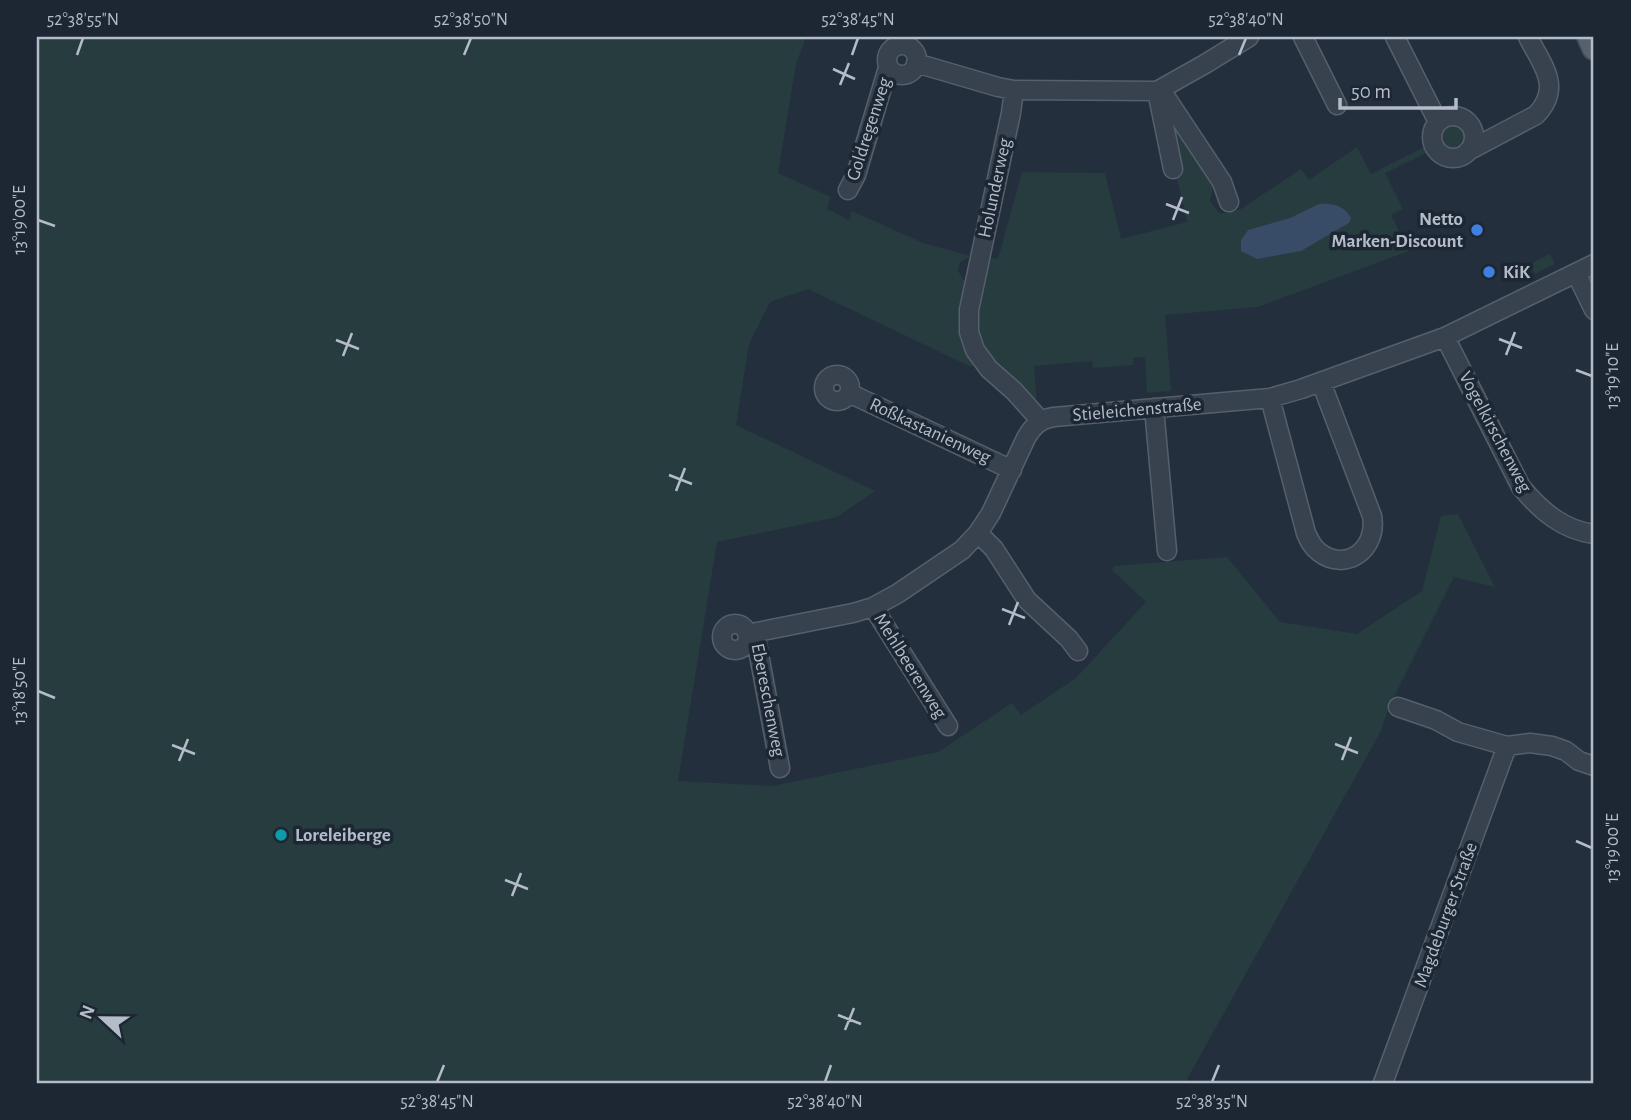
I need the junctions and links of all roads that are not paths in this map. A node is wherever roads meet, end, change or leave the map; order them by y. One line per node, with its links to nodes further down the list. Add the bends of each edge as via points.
1 (1249, 37): 10 (street)
2 (1303, 37): 11 (street)
3 (1395, 37): 12 (street)
4 (1528, 37): 13 (street, via 1550,83 1549,97 1536,115)
5 (1589, 37): 6 (main road)
6 (1594, 48)
7 (916, 63): 8 (street, via 905,75); 8 (street, via 914,52 899,46 889,52); 9 (street)
8 (889, 69): 15 (street, Goldregenweg)
9 (1014, 90): 10 (street); 25 (street, Holunderweg, via 968,310 969,332 989,369)
10 (1159, 90): 14 (street); 16 (street, via 1222,182)
11 (1338, 105)
12 (1437, 122): 13 (street, via 1432,138 1440,154 1458,157); 13 (street, via 1448,116 1465,120 1474,135)
13 (1468, 151)
14 (1173, 169)
15 (848, 190)
16 (1229, 202)
17 (1594, 264): 18 (street, Stieleichenstraße)
18 (1576, 273): 19 (street); 20 (street, Stieleichenstraße)
19 (1594, 310)
20 (1445, 337): 21 (street, Stieleichenstraße); 28 (street, Vogelkirschenweg, via 1521,487 1558,522)
21 (1321, 382): 23 (street, Stieleichenstraße); 23 (street, via 1374,527 1367,547 1353,557 1329,557 1311,544)
22 (849, 393): 26 (street, Roßkastanienweg)
23 (1270, 398): 24 (street, Stieleichenstraße)
24 (1154, 408): 25 (street, Stieleichenstraße); 29 (street)
25 (1040, 421): 26 (street, via 1026,438)
26 (1012, 470): 27 (street)
27 (978, 533): 30 (street, via 962,550); 31 (street, via 1001,558 1027,600)
28 (1594, 534)
29 (1167, 551)
30 (873, 607): 33 (street, Mehlbeerenweg); 36 (street, Ebereschenweg, via 751,633)
31 (1077, 651)
32 (1398, 707): 34 (street)
33 (948, 726)
34 (1507, 746): 35 (street, via 1552,746); 37 (street, Magdeburger Straße)
35 (1594, 766)
36 (780, 768)
37 (1383, 1083)

